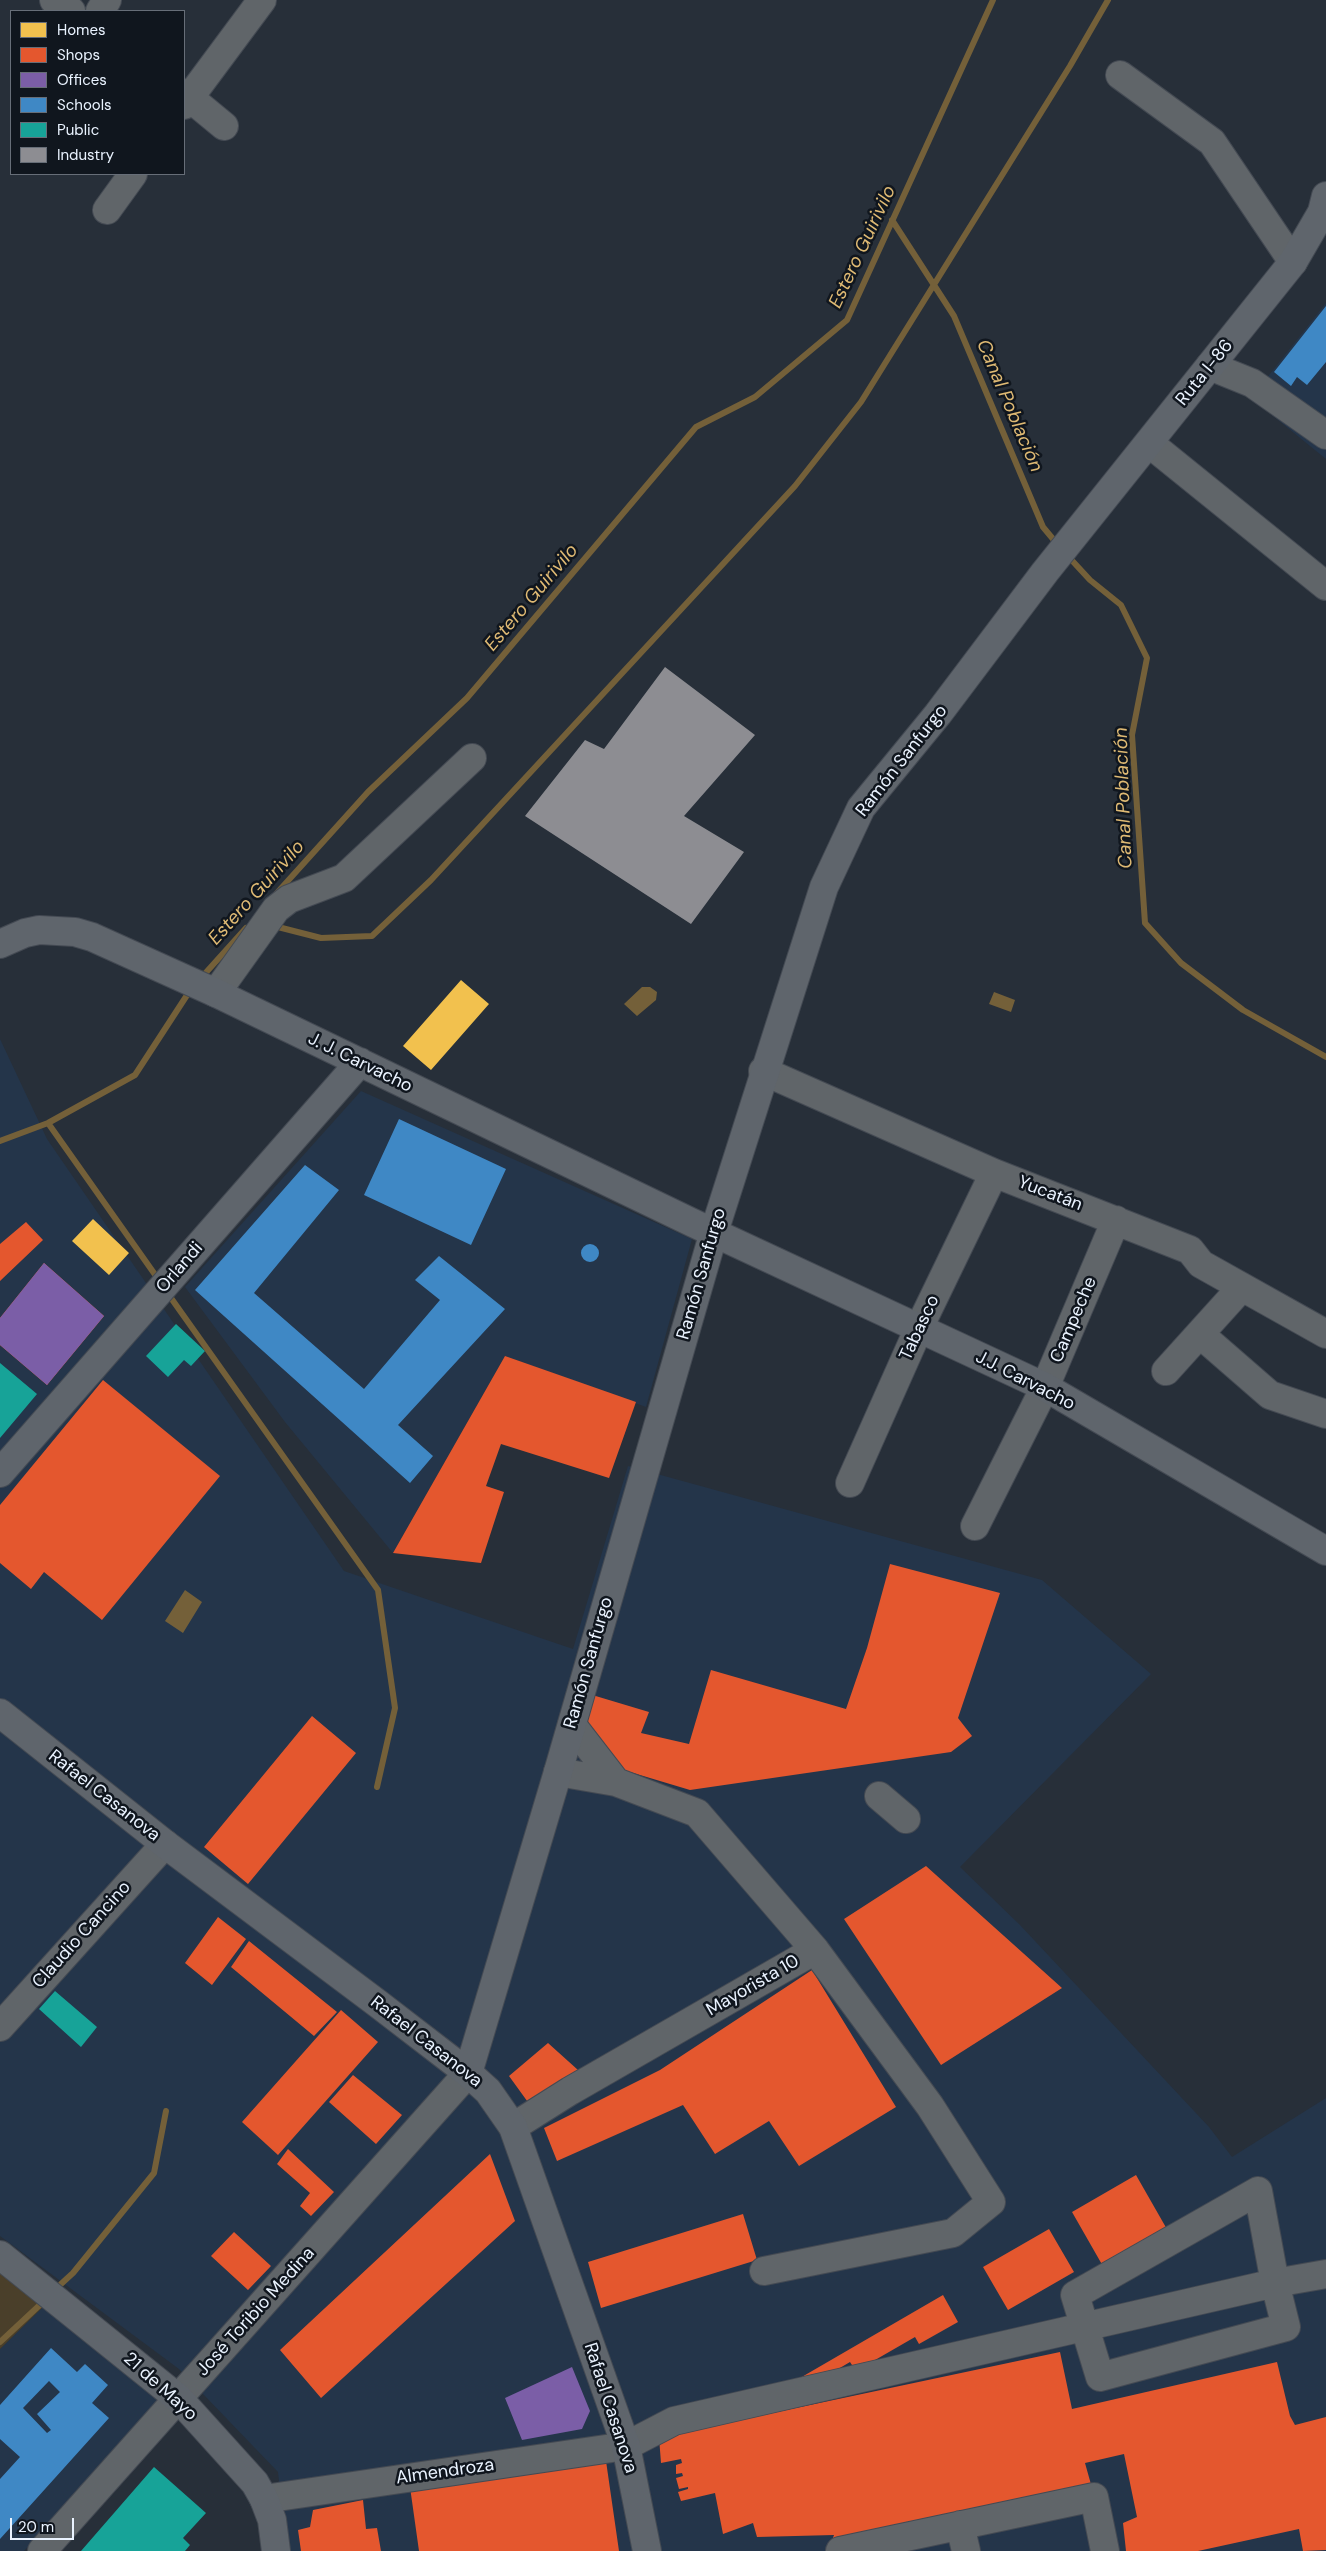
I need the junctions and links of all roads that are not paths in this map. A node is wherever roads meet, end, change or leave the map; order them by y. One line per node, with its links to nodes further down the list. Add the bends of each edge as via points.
1 (54, 0): 3 (street)
2 (262, 0): 5 (street)
3 (69, 10)
4 (1120, 75): 10 (street, via 1212,142)
5 (186, 98): 6 (street)
6 (224, 126)
7 (132, 175): 9 (street)
8 (1326, 196): 10 (main road, Ruta I-86, via 1322,212)
9 (107, 210)
10 (1293, 262): 11 (main road, Ruta I-86)
11 (1210, 366): 12 (street, via 1252,383); 13 (main road, Ruta I-86)
12 (1326, 435)
13 (1149, 443): 14 (main road, Ruta I-86); 15 (street)
14 (1070, 542): 20 (main road, Ramón Sanfurgo, via 861,808 824,887)
15 (1326, 586)
16 (472, 758): 18 (street, via 344,878 290,899 276,909)
17 (0, 944): 18 (main road, J. J. Carvacho, via 25,933 57,930 92,937)
18 (211, 990): 19 (main road, J. J. Carvacho)
19 (360, 1062): 23 (main road, J. J. Carvacho); 31 (main road, Orlandi)
20 (763, 1071): 21 (street, Yucatán); 23 (main road, Ramón Sanfurgo)
21 (994, 1173): 22 (street, Yucatán); 25 (street, Tabasco)
22 (1116, 1220): 24 (street, Yucatán, via 1190,1250 1201,1264); 29 (street, Campeche)
23 (714, 1232): 25 (main road, J.J. Carvacho); 36 (main road, Ramón Sanfurgo)
24 (1241, 1288): 26 (street, Yucatán); 27 (street)
25 (919, 1328): 29 (main road, J.J. Carvacho); 32 (street, Tabasco)
26 (1326, 1334)
27 (1201, 1335): 28 (street); 30 (street, via 1270,1395)
28 (1166, 1371)
29 (1045, 1388): 33 (street, Campeche); 34 (main road, J.J. Carvacho)
30 (1326, 1414)
31 (0, 1473)
32 (850, 1484)
33 (975, 1526)
34 (1326, 1551)
35 (0, 1713): 41 (main road, Rafael Casanova)
36 (572, 1725): 37 (main road, Ramón Sanfurgo); 38 (street)
37 (558, 1772): 38 (street, Mayorista 10); 44 (main road, Ramón Sanfurgo)
38 (616, 1782): 42 (street, Mayorista 10, via 696,1812)
39 (879, 1796): 40 (street)
40 (906, 1819)
41 (165, 1844): 43 (street, Claudio Cancino); 44 (main road, Rafael Casanova)
42 (815, 1950): 45 (street, Mayorista 10); 47 (street, via 930,2106 991,2202 953,2233)
43 (0, 2027)
44 (468, 2073): 45 (main road, Rafael Casanova, via 488,2091); 51 (street, José Toribio Medina)
45 (512, 2127): 52 (main road, Rafael Casanova)
46 (0, 2255): 51 (main road, 21 de Mayo)
47 (764, 2272)
48 (1326, 2274): 49 (street, Almendroza)
49 (1275, 2283): 50 (street, Almendroza); 50 (street, via 1286,2327 1100,2377); 50 (street, via 1258,2191 1075,2295)
50 (1084, 2327): 52 (street, Almendroza, via 674,2421)
51 (179, 2399): 53 (main road, 21 de Mayo, via 255,2483); 56 (street, José Toribio Medina)
52 (626, 2446): 53 (street, Almendroza); 58 (main road, Rafael Casanova)
53 (264, 2499): 57 (main road, 21 de Mayo, via 272,2520)
54 (960, 2525): 55 (street, via 1094,2497); 59 (street); 60 (street)
55 (1101, 2550)
56 (42, 2551)
57 (276, 2551)
58 (647, 2551)
59 (840, 2551)
60 (966, 2551)

